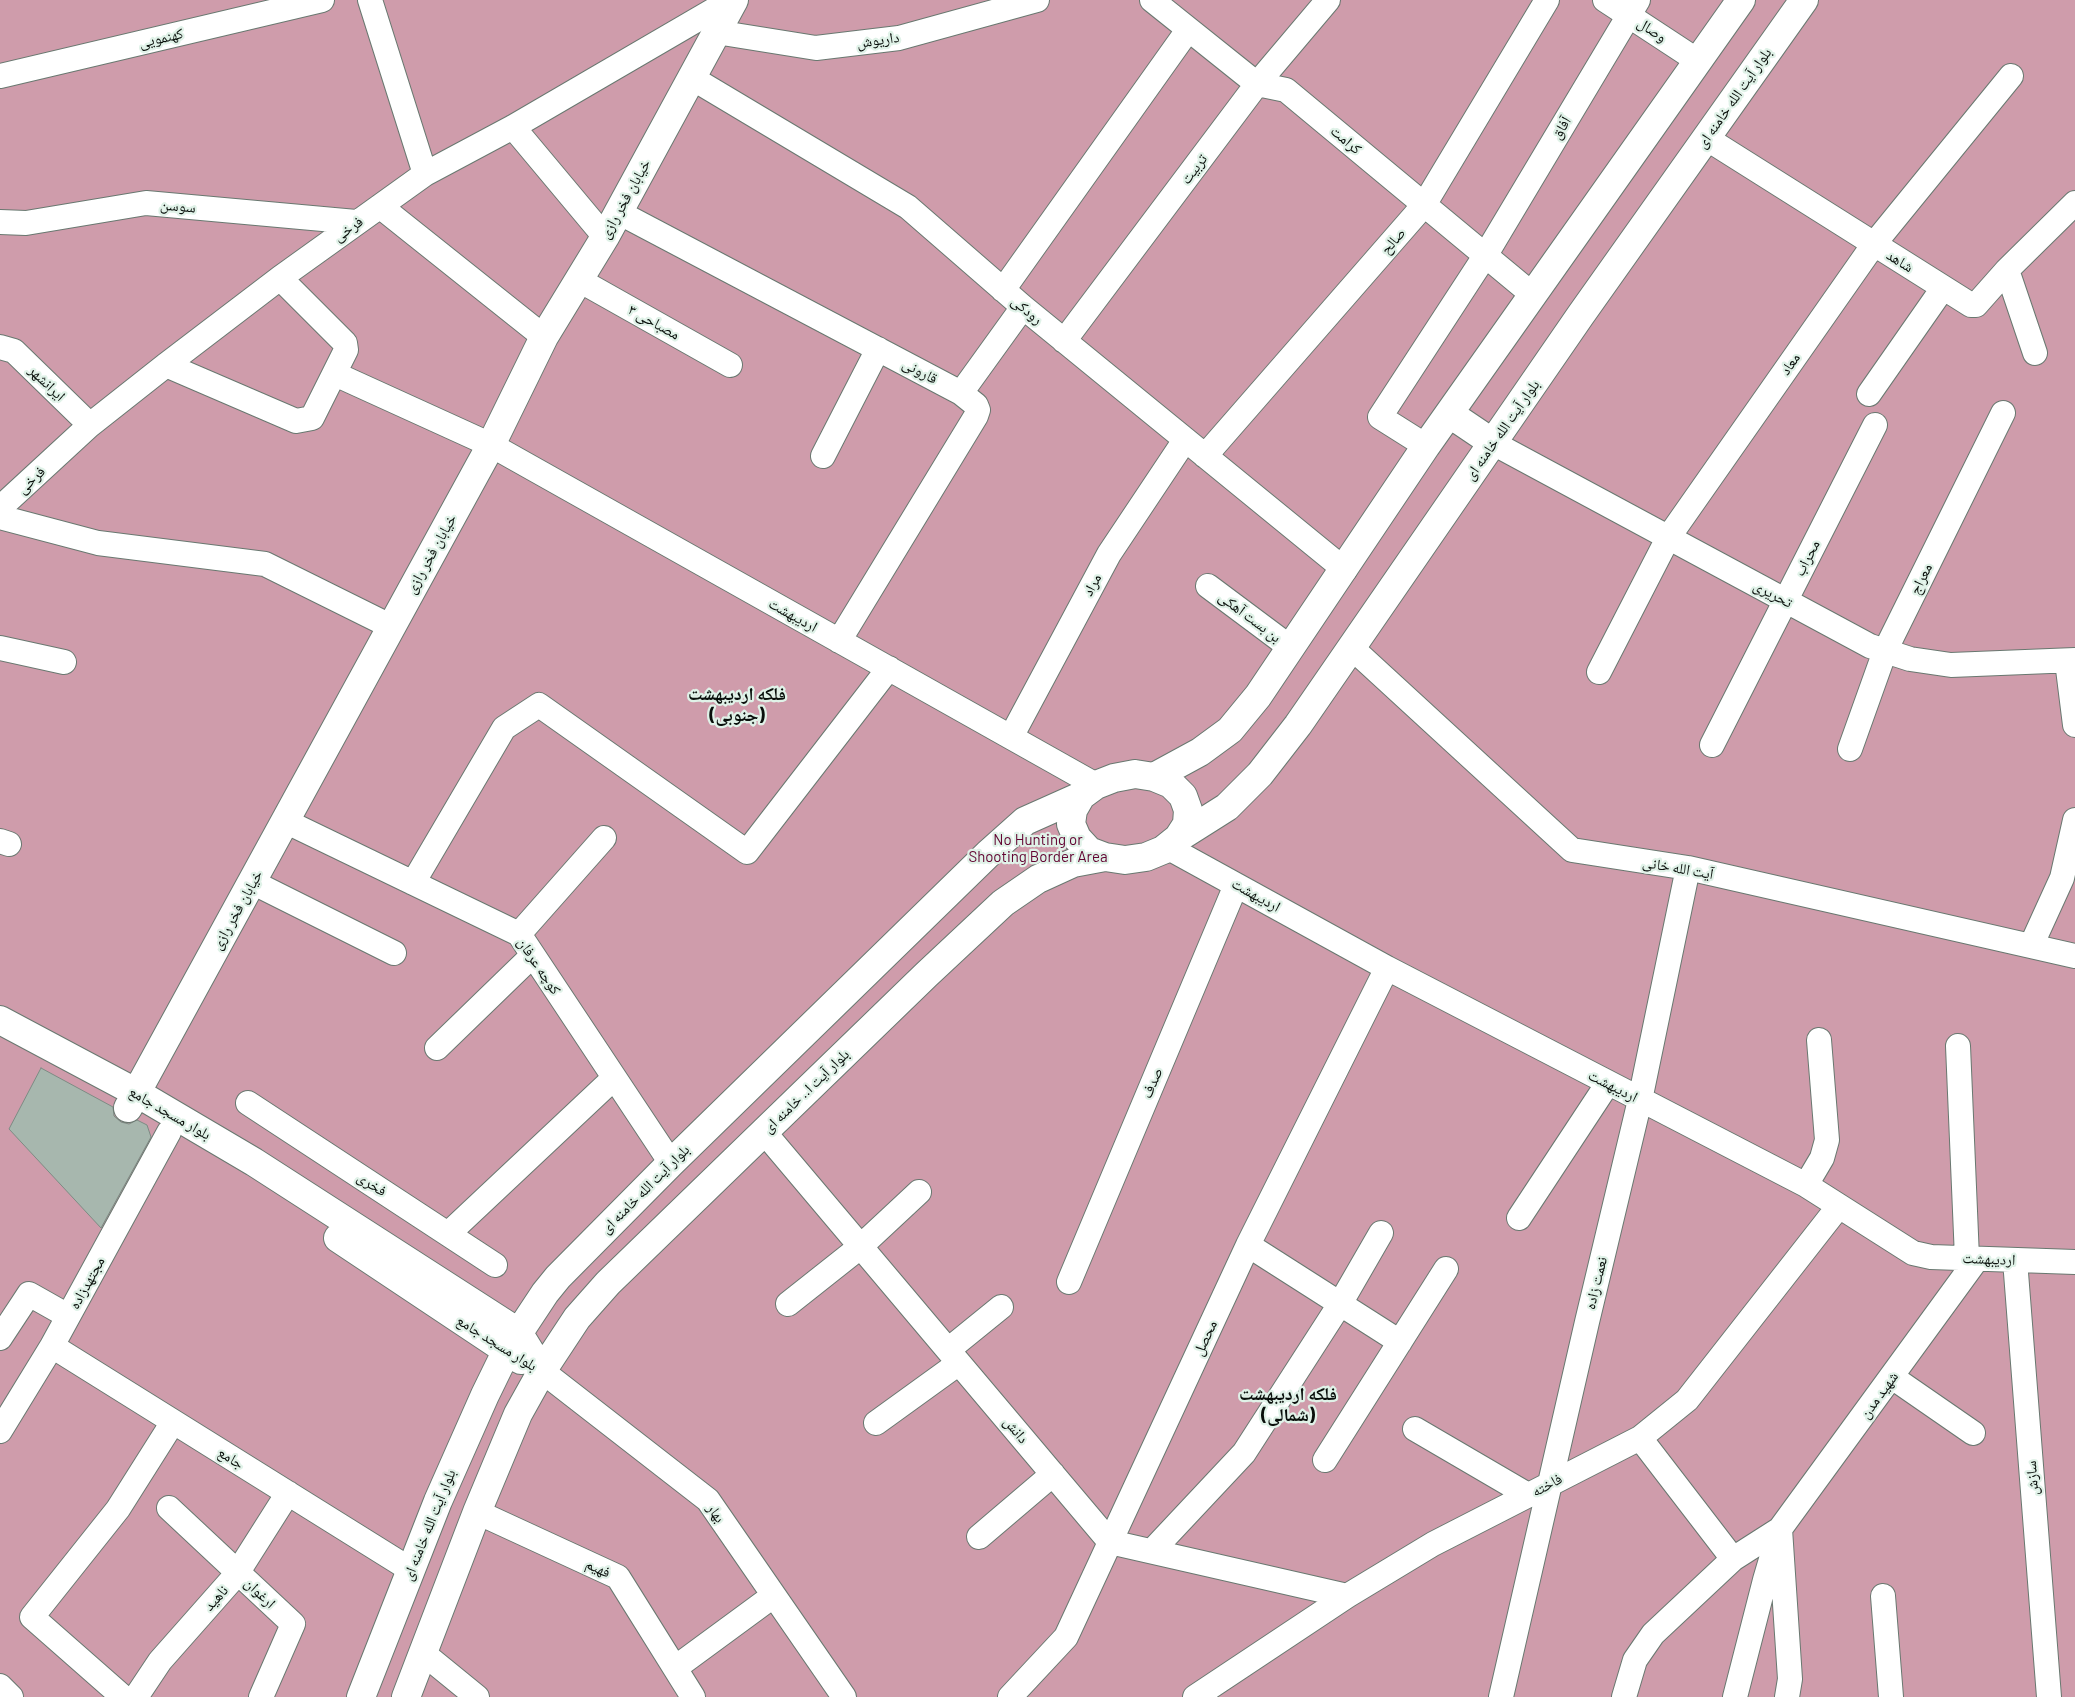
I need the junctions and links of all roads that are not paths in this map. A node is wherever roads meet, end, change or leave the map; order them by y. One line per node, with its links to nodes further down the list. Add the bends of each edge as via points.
1 (370, 0): 21 (street)
2 (733, 0): 13 (main road, خیابان فخر رازی); 19 (street, فرخی)
3 (1037, 0): 13 (street, داریوش, via 899,38 816,48)
4 (1152, 0): 12 (street, کرامت)
5 (1328, 0): 18 (street, تربیت)
6 (1547, 0): 23 (street, صالح)
7 (1605, 0): 11 (street, وصال)
8 (1741, 0): 14 (main road)
9 (1804, 0): 20 (main road, بلوار آیت الله خامنه ای)
10 (309, 2): 15 (street, کهنمویی)
11 (1633, 7): 14 (street, وصال); 30 (street, آفاق)
12 (1188, 30): 18 (street, کرامت); 35 (street)
13 (716, 32): 17 (main road, خیابان فخر رازی)
14 (1698, 61): 36 (main road)
15 (0, 76)
16 (2012, 76): 29 (street, معاد)
17 (692, 78): 25 (main road, خیابان فخر رازی); 35 (street, رودکی, via 908,206)
18 (1257, 84): 23 (street, کرامت, via 1286,90); 39 (street, تربیت)
19 (513, 127): 21 (street, فرخی); 28 (street)
20 (1706, 138): 29 (street, شاهد); 53 (main road, بلوار آیت الله خامنه ای)
21 (425, 174): 24 (street, فرخی)
22 (2075, 204): 31 (street, شاهد)
23 (1424, 205): 30 (street, کرامت); 57 (street, صالح)
24 (381, 207): 27 (street, فرخی); 38 (street)
25 (618, 212): 28 (main road, خیابان فخر رازی); 41 (street, قارونی)
26 (0, 222): 27 (street, سوسن, via 26,223 146,203)
27 (356, 222): 32 (street, فرخی)
28 (605, 237): 33 (main road, خیابان فخر رازی)
29 (1874, 244): 34 (street, شاهد); 60 (street, معاد)
30 (1485, 256): 36 (street, کرامت); 55 (street, آفاق, via 1380,416)
31 (2007, 270): 34 (street, شاهد, via 1976,305 1971,306); 42 (street)
32 (280, 278): 43 (street, فرخی); 45 (street, via 345,343 346,350)
33 (579, 280): 38 (main road, خیابان فخر رازی); 44 (street, مصباحی ۳)
34 (1943, 288): 47 (street)
35 (1003, 290): 37 (street, رودکی)
36 (1533, 295): 48 (main road)
37 (1023, 307): 39 (street, رودکی); 46 (street)
38 (544, 337): 54 (main road, خیابان فخر رازی)
39 (1064, 342): 52 (street, رودکی)
40 (0, 347): 51 (street, ایرانشهر, via 14,351)
41 (878, 349): 46 (street, قارونی); 56 (street)
42 (2035, 353)
43 (166, 365): 45 (street, via 296,421 312,418); 51 (street, فرخی)
44 (730, 365)
45 (334, 374): 54 (street, اردیبهشت)
46 (961, 393): 65 (street, قارونی, via 976,405 976,416)
47 (1869, 394)
48 (1450, 414): 53 (main road); 55 (main road)
49 (2003, 414): 69 (street, معراج)
50 (1875, 425): 63 (street, محراب)
51 (90, 426): 58 (street, فرخی)
52 (1185, 440): 57 (street, رودکی); 75 (street, مراد, via 1109,554)
53 (1493, 442): 60 (street, تحریری); 68 (main road, بلوار آیت الله خامنه ای)
54 (491, 445): 64 (main road, خیابان فخر رازی); 65 (street, اردیبهشت)
55 (1426, 446): 61 (main road)
56 (822, 456)
57 (1205, 456): 61 (street, رودکی)
58 (0, 508)
59 (0, 517): 64 (street, via 98,543 265,564)
60 (1668, 538): 63 (street, تحریری); 73 (street, معاد)
61 (1345, 570): 67 (main road)
62 (1208, 586): 67 (street, بن بست آهکی)
63 (1786, 601): 69 (street, تحریری); 76 (street, محراب)
64 (392, 627): 81 (main road, خیابان فخر رازی)
65 (839, 640): 72 (street, اردیبهشت)
66 (0, 648): 71 (street)
67 (1290, 648): 78 (main road, via 1258,696 1230,730 1200,752)
68 (1352, 648): 83 (main road, بلوار آیت الله خامنه ای, via 1260,774 1227,807); 85 (street, آیت الله خانی, via 1572,850)
69 (1885, 651): 70 (street, تحریری, via 1910,659 1952,665); 77 (street, معراج)
70 (2071, 660): 74 (street)
71 (64, 662)
72 (889, 668): 75 (street, اردیبهشت); 87 (street, via 747,852 539,705 504,728)
73 (1599, 672)
74 (2075, 725)
75 (1010, 737): 79 (street, اردیبهشت)
76 (1712, 745)
77 (1850, 749)
78 (1154, 777): 79 (main road, via 1135,774 1114,778); 83 (main road, via 1170,784 1183,796 1188,810 1187,824)
79 (1088, 790): 84 (main road, via 1073,810 1071,824 1076,838 1089,851); 107 (main road, بلوار آیت الله خامنه ای, via 1025,821 988,854)
80 (2075, 820): 90 (street, via 2062,878)
81 (285, 821): 86 (main road, خیابان فخر رازی); 87 (street, کوچه عرفان)
82 (604, 838): 89 (street)
83 (1172, 843): 84 (main road, via 1146,857); 88 (street, اردیبهشت)
84 (1105, 858): 106 (main road, بلوار آیت ا.. خامنه ای, via 1073,863 1038,879 1003,903)
85 (1688, 868): 90 (street, آیت الله خانی); 102 (street, نعمت زاده)
86 (252, 882): 91 (street); 103 (main road, خیابان فخر رازی)
87 (413, 883): 89 (street, کوچه عرفان)
88 (1236, 885): 94 (street, اردیبهشت); 121 (street, صدف)
89 (519, 934): 92 (street, کوچه عرفان)
90 (2030, 946): 93 (street, آیت الله خانی)
91 (394, 953)
92 (533, 955): 99 (street); 100 (street, کوچه عرفان)
93 (2075, 956)
94 (1387, 968): 101 (street, اردیبهشت); 114 (street, محصل)
95 (0, 1020): 103 (main road, بلوار مسجد جامع)
96 (0, 1040): 103 (main road, بلوار مسجد جامع)
97 (1819, 1040): 108 (street, via 1827,1140 1822,1158)
98 (1958, 1046): 116 (street)
99 (437, 1048)
100 (614, 1078): 107 (street, کوچه عرفان); 112 (street)
101 (1608, 1083): 102 (street, اردیبهشت); 111 (street)
102 (1640, 1100): 108 (street, اردیبهشت); 141 (street, نعمت زاده)
103 (132, 1101): 105 (main road, بلوار مسجد جامع); 127 (main road, بلوار مسجد جامع, via 254,1162)
104 (248, 1103): 112 (street, فخری)
105 (169, 1132): 125 (street, مجتهدزاده); 127 (main road, بلوار مسجد جامع)
106 (764, 1132): 115 (street, دانش); 131 (main road, بلوار آیت ا.. خامنه ای, via 608,1283 577,1318)
107 (670, 1163): 127 (main road, بلوار آیت الله خامنه ای, via 558,1277)
108 (1806, 1185): 110 (street, اردیبهشت)
109 (920, 1192): 115 (street)
110 (1839, 1206): 116 (street, اردیبهشت, via 1913,1253); 138 (street, فاخته, via 1687,1400)
111 (1519, 1218)
112 (449, 1233): 119 (street, فخری)
113 (1381, 1233): 123 (street)
114 (1248, 1245): 123 (street); 148 (street, محصل)
115 (860, 1247): 122 (street); 130 (street, دانش)
116 (1972, 1259): 117 (street, اردیبهشت); 132 (street, شهید مدن)
117 (2015, 1260): 118 (street, اردیبهشت); 175 (street, سازش)
118 (2075, 1262)
119 (495, 1265)
120 (1446, 1269): 128 (street)
121 (1069, 1282)
122 (788, 1304)
123 (1340, 1304): 128 (street); 149 (street, via 1244,1453)
124 (1001, 1307): 130 (street)
125 (68, 1316): 126 (street, via 29,1294); 129 (street, مجتهدزاده)
126 (0, 1338)
127 (512, 1342): 131 (main road, بلوار مسجد جامع); 151 (main road, بلوار آیت الله خامنه ای, via 442,1492)
128 (1400, 1342): 139 (street)
129 (52, 1346): 133 (street, جامع); 136 (street, مجتهدزاده)
130 (953, 1356): 134 (street); 140 (street, دانش)
131 (542, 1371): 145 (main road, via 518,1414); 153 (street, بهار, via 708,1500)
132 (1892, 1377): 137 (street); 146 (street, شهید مدن)
133 (172, 1422): 142 (street, جامع); 161 (street, via 118,1509 32,1617)
134 (876, 1423)
135 (1415, 1430): 143 (street)
136 (0, 1431)
137 (1973, 1433)
138 (1640, 1438): 141 (street, فاخته); 150 (street)
139 (1325, 1460)
140 (1053, 1474): 147 (street); 148 (street, دانش)
141 (1550, 1482): 143 (street, فاخته); 170 (street, نعمت زاده)
142 (288, 1493): 151 (street, جامع); 152 (street, ناهید)
143 (1528, 1495): 154 (street, فاخته, via 1433,1544)
144 (168, 1508): 152 (street, ارغوان)
145 (477, 1512): 156 (main road); 157 (street, فهیم, via 618,1577)
146 (1780, 1529): 150 (street, شهید مدن); 172 (street, شهید مدن); 173 (street, via 1790,1679)
147 (979, 1537)
148 (1110, 1542): 149 (street); 168 (street, محصل, via 1066,1637)
149 (1153, 1550): 154 (street)
150 (1733, 1559): 171 (street, شهید مدن, via 1654,1634 1635,1660)
151 (411, 1570): 159 (main road, بلوار آیت الله خامنه ای)
152 (238, 1572): 162 (street, ناهید, via 160,1661); 163 (street, ارغوان, via 293,1624)
153 (773, 1596): 157 (street); 167 (street, بهار)
154 (1347, 1596): 169 (street, فاخته)
155 (1883, 1596): 174 (street)
156 (422, 1653): 164 (main road); 165 (street)
157 (675, 1668): 166 (street, فهیم)
158 (0, 1686): 160 (street)
159 (361, 1696)
160 (11, 1697)
161 (123, 1697)
162 (136, 1697)
163 (261, 1697)
164 (406, 1697)
165 (477, 1697)
166 (693, 1697)
167 (844, 1697)
168 (1010, 1697)
169 (1195, 1697)
170 (1501, 1697)
171 (1624, 1697)
172 (1735, 1697)
173 (1787, 1697)
174 (1891, 1697)
175 (2049, 1697)

